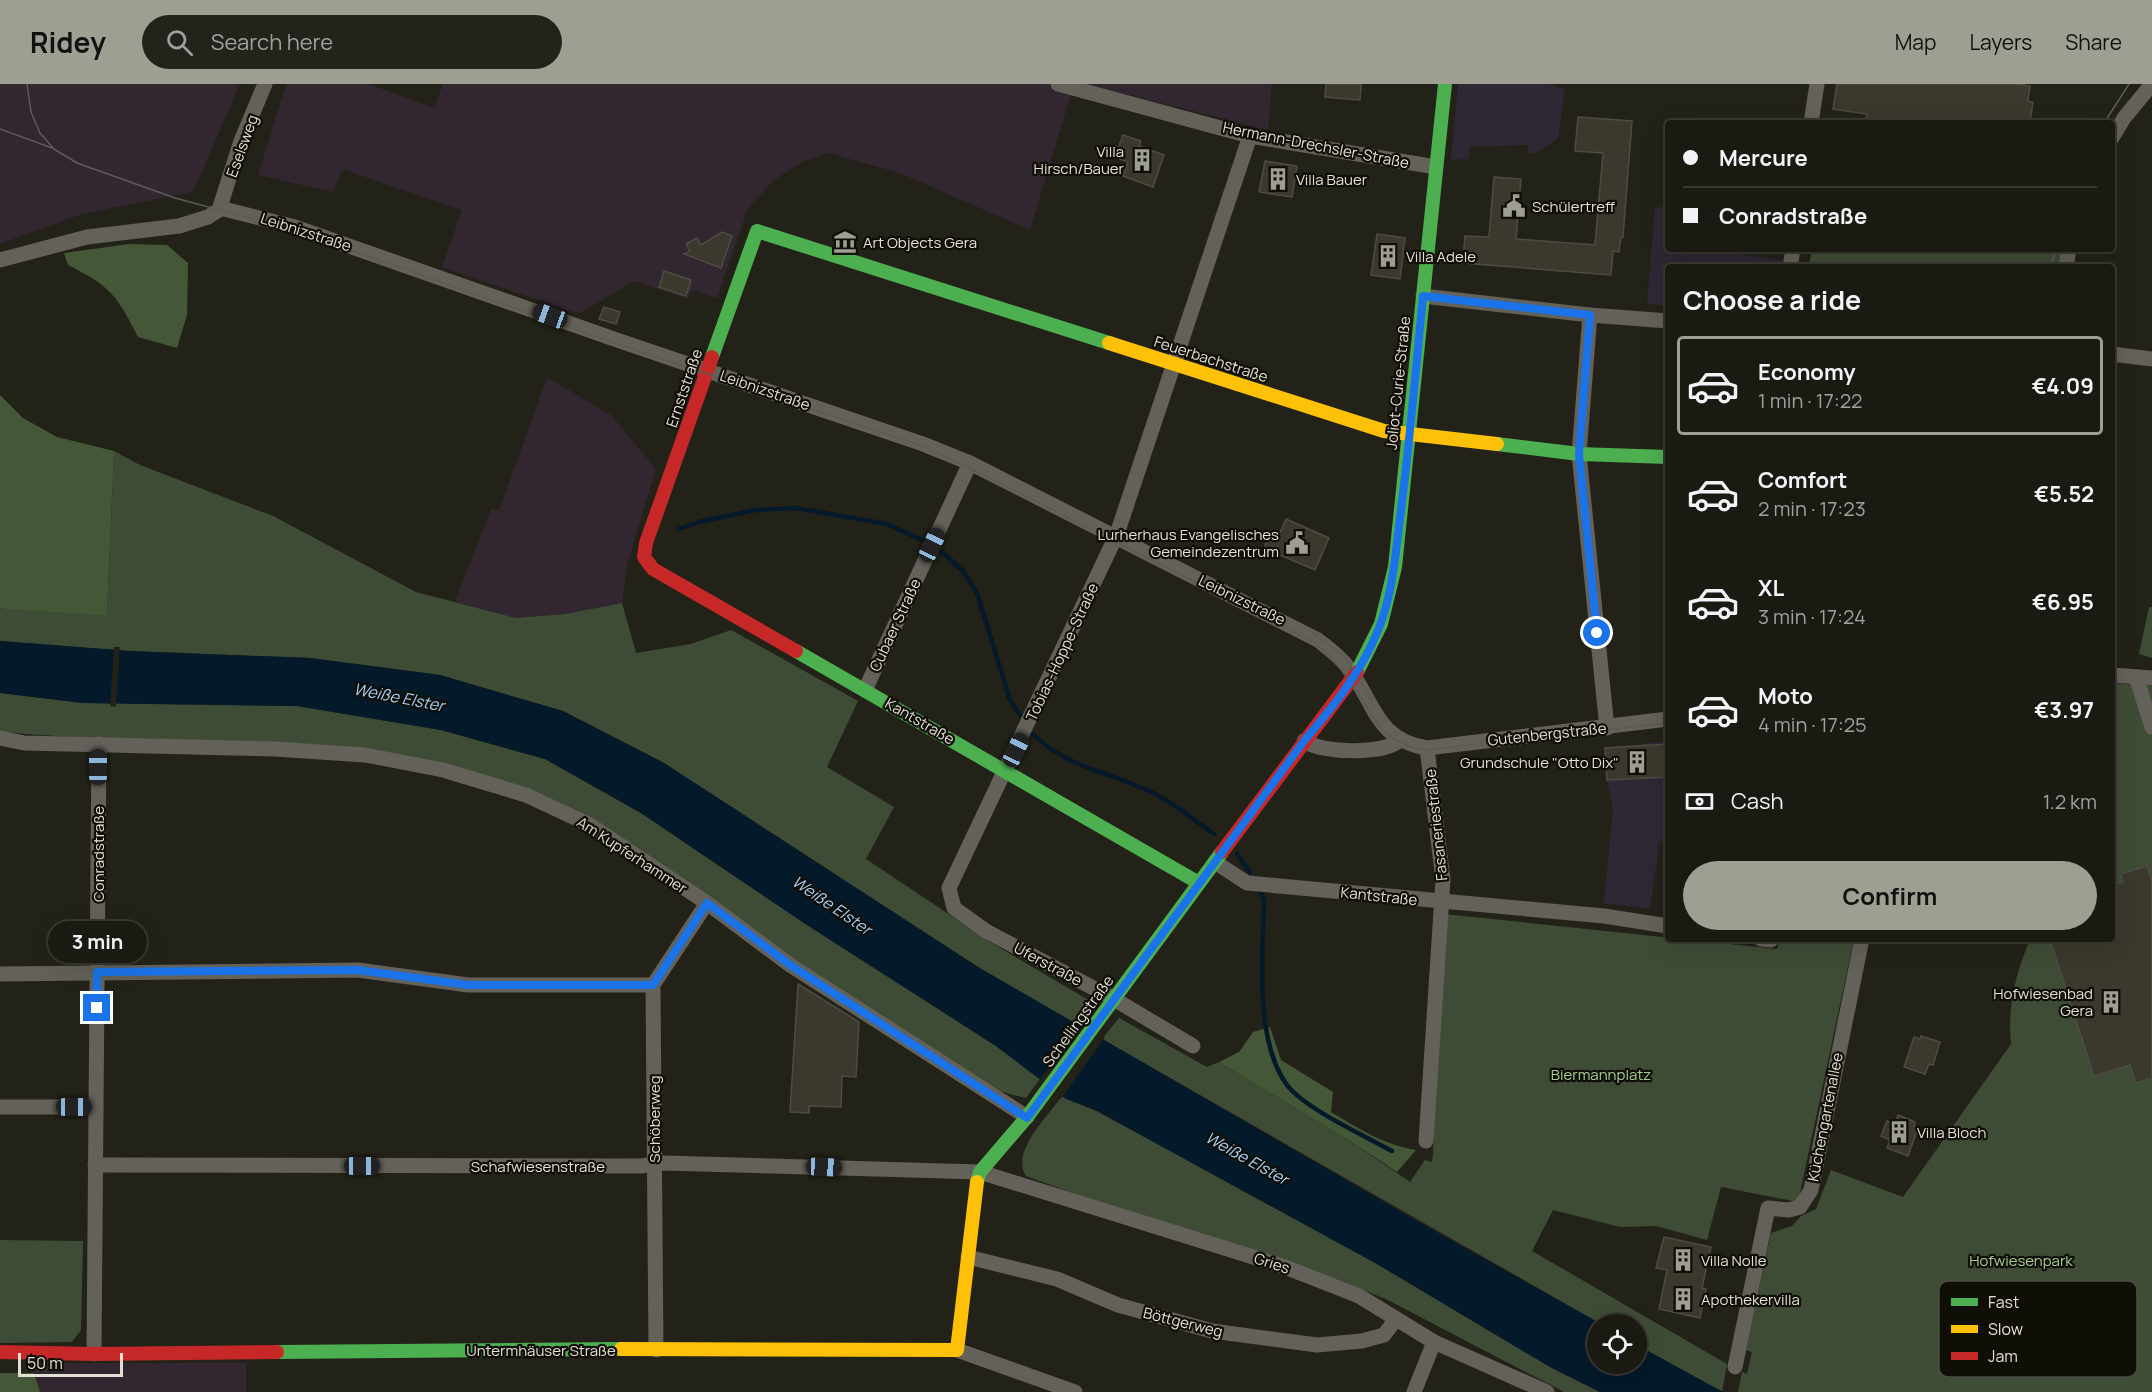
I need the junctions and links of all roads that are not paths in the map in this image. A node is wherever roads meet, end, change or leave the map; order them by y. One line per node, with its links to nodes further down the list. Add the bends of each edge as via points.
1 (266, 84): 10 (street, Eselsweg, via 241,141)
2 (1058, 84): 8 (street, Hermann-Drechsler-Straße)
3 (1445, 84): 9 (main road, Joliot-Curie-Straße)
4 (1817, 84): 6 (street)
5 (2152, 84): 7 (street)
6 (1811, 120)
7 (2115, 133)
8 (1250, 136): 9 (street, Hermann-Drechsler-Straße); 18 (street, Tobias-Hoppe-Straße)
9 (1436, 167): 13 (main road, Joliot-Curie-Straße)
10 (220, 208): 12 (street, via 208,217 179,226 87,237); 19 (street, Leibnizstraße, via 295,227)
11 (757, 231): 18 (main road, Feuerbachstraße); 19 (main road, Ernststraße)
12 (0, 260)
13 (1423, 296): 14 (street); 20 (main road, Joliot-Curie-Straße)
14 (1590, 315): 15 (street); 21 (street)
15 (1665, 321)
16 (2115, 354): 17 (street)
17 (2152, 359)
18 (1172, 364): 20 (main road, Feuerbachstraße, via 1384,431); 24 (street, Tobias-Hoppe-Straße)
19 (708, 370): 23 (street, Leibnizstraße); 25 (main road, Ernststraße)
20 (1410, 434): 21 (main road, Feuerbachstraße); 27 (main road, Joliot-Curie-Straße, via 1392,583 1372,644)
21 (1579, 454): 22 (main road, Feuerbachstraße); 33 (street)
22 (1665, 457)
23 (970, 464): 24 (street, Leibnizstraße); 30 (street, Cubaer Straße)
24 (1116, 537): 27 (street, Leibnizstraße, via 1318,640 1335,653); 39 (street, Tobias-Hoppe-Straße)
25 (644, 557): 30 (main road, Kantstraße, via 653,569)
26 (2115, 675): 28 (street)
27 (1354, 677): 35 (street, Leibnizstraße, via 1383,725); 36 (main road, Joliot-Curie-Straße)
28 (2136, 677): 29 (street); 32 (street)
29 (2152, 678)
30 (865, 690): 39 (main road, Kantstraße)
31 (1665, 719): 33 (street, Gutenbergstraße)
32 (2152, 727)
33 (1607, 728): 38 (street, Gutenbergstraße)
34 (0, 738): 37 (street, Am Kupferhammer, via 24,743)
35 (1400, 740): 36 (street, via 1384,749 1356,750 1312,746); 38 (street)
36 (1304, 741): 40 (main road, Schellingstraße)
37 (99, 744): 43 (street, Am Kupferhammer, via 365,755 443,770 526,795 590,825); 47 (street, Conradstraße)
38 (1427, 748): 44 (street, Fasaneriestraße, via 1443,880)
39 (1006, 771): 41 (main road, Kantstraße); 42 (street, Tobias-Hoppe-Straße)
40 (1215, 862): 41 (main road, Schellingstraße); 44 (street, Kantstraße, via 1247,883)
41 (1199, 883): 50 (main road, Schellingstraße)
42 (949, 888): 50 (street, Uferstraße, via 954,908)
43 (707, 903): 49 (street); 54 (street, Am Kupferhammer, via 790,965)
44 (1442, 903): 45 (street, via 1604,916); 55 (street)
45 (1665, 926)
46 (1861, 942): 66 (street, Küchengartenallee, via 1811,1190 1800,1207 1768,1208)
47 (97, 972): 48 (street); 49 (street, via 358,970 468,985); 53 (street, Conradstraße)
48 (0, 974)
49 (653, 985): 56 (street, Schöberweg)
50 (1110, 1005): 51 (street, Uferstraße); 54 (main road, Schellingstraße)
51 (1192, 1046)
52 (0, 1107): 53 (street)
53 (96, 1107): 57 (street, Conradstraße)
54 (1032, 1111): 58 (main road, Schellingstraße)
55 (1426, 1142)
56 (654, 1164): 57 (street, Schafwiesenstraße); 58 (street, Schafwiesenstraße, via 731,1163); 62 (street, Schöberweg)
57 (96, 1165): 65 (street, Conradstraße)
58 (980, 1173): 59 (main road, Schellingstraße, via 974,1190); 60 (street, Gries, via 1285,1267 1359,1296)
59 (968, 1257): 60 (street, Böttgerweg, via 1057,1279 1118,1305 1212,1331 1317,1345 1384,1335); 63 (main road, Schellingstraße)
60 (1396, 1319): 61 (street, Gries)
61 (1434, 1342): 69 (street); 70 (street, Gries)
62 (656, 1350): 63 (main road, Untermhäuser Straße); 65 (main road, Untermhäuser Straße)
63 (957, 1350): 67 (street, Untermhäuser Straße)
64 (0, 1352): 65 (main road, Untermhäuser Straße)
65 (94, 1354)
66 (1735, 1367)
67 (1036, 1385): 68 (street, Untermhäuser Straße)
68 (1075, 1392)
69 (1414, 1392)
70 (1547, 1392)

